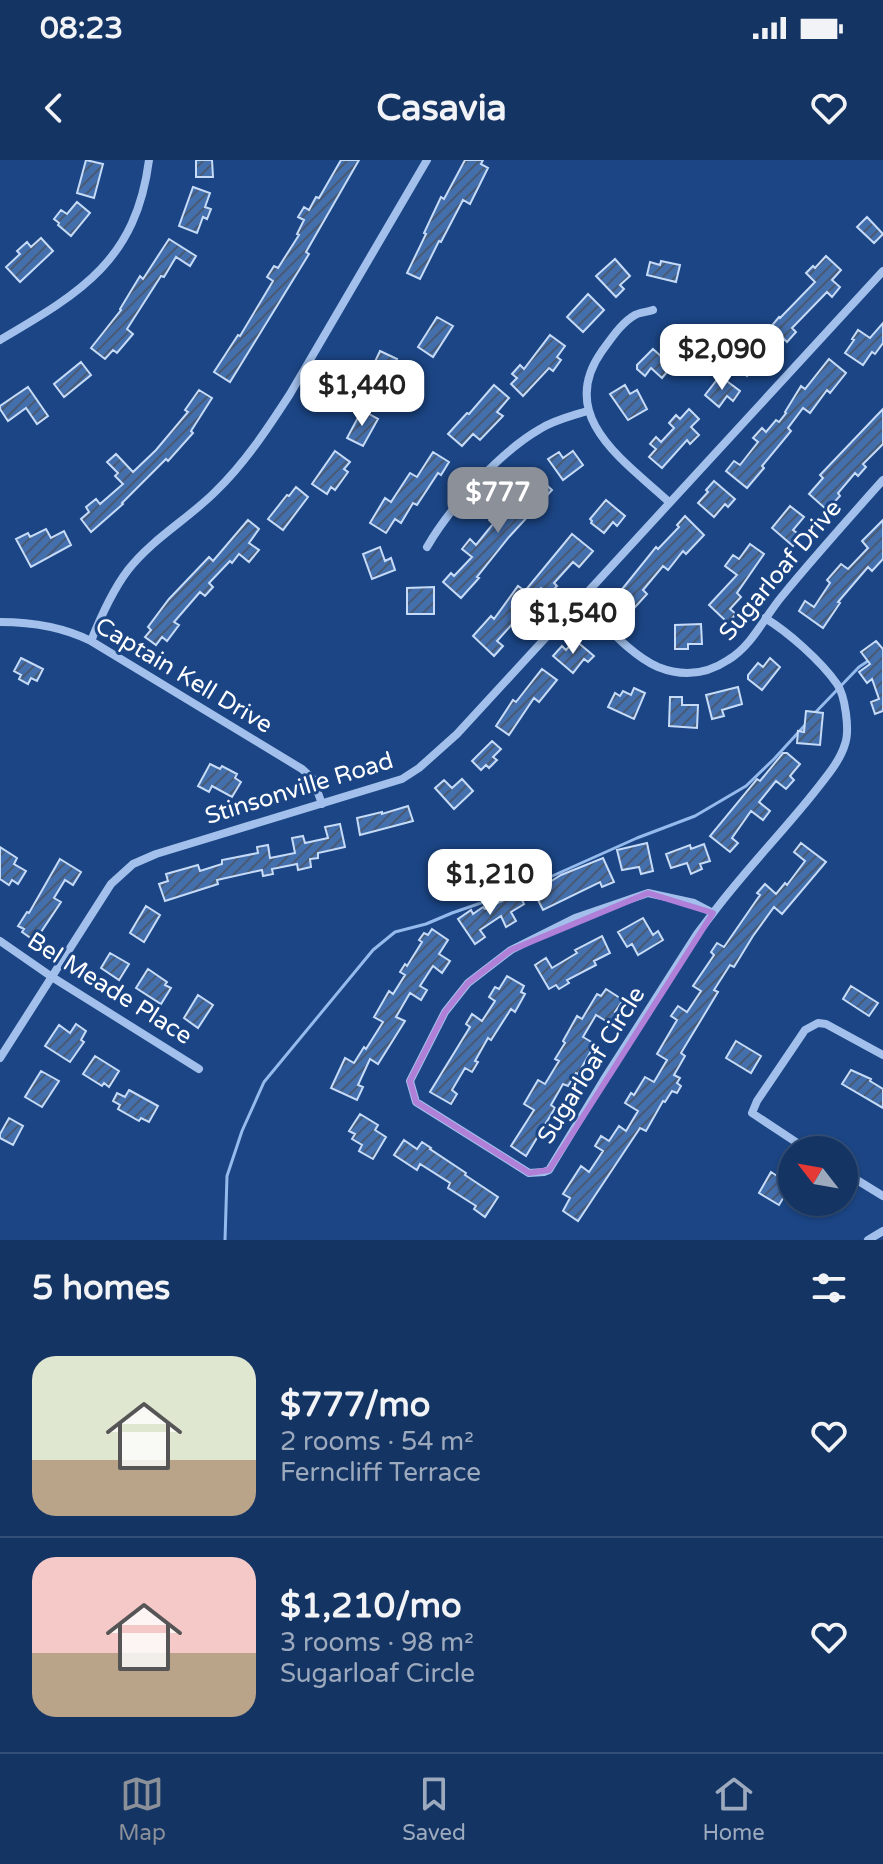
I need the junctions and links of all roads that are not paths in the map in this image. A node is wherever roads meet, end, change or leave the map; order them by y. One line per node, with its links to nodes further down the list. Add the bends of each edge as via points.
1 (149, 160): 5 (street, via 137,210 101,271 61,304)
2 (427, 160): 13 (street, via 266,432 217,490 129,569)
3 (883, 271): 8 (street, Stinsonville Road)
4 (653, 310): 6 (street, via 636,314 594,363)
5 (0, 340)
6 (587, 411): 8 (street, via 613,450); 9 (street, via 542,427 519,443 440,524)
7 (883, 480): 11 (street, Sugarloaf Drive)
8 (669, 502): 10 (street, Stinsonville Road)
9 (427, 547)
10 (579, 600): 11 (street, Sugarloaf Drive, via 657,667 690,674 730,659); 14 (street, Stinsonville Road, via 457,734 419,768 402,779)
11 (765, 618): 15 (street, Sugarloaf Circle, via 839,686 847,717 846,742 807,801)
12 (0, 622): 13 (street, Captain Kell Drive, via 72,631)
13 (91, 641): 14 (street, Captain Kell Drive, via 302,769 313,779)
14 (322, 804): 17 (street, Stinsonville Road, via 133,864 111,884)
15 (713, 913): 15 (street, Sugarloaf Circle, via 549,1170 529,1173 416,1102 410,1081 445,1012 468,983 511,950 575,918 648,893)
16 (0, 941): 17 (street, Bel Meade Place)
17 (52, 977): 19 (street, Stinsonville Road); 20 (street, Bel Meade Place)
18 (883, 1055): 21 (street, via 826,1024 805,1030 752,1113)
19 (0, 1058)
20 (199, 1069)
21 (788, 1136)
22 (858, 1181): 23 (street)
23 (883, 1196)
24 (883, 1231): 25 (street)
25 (868, 1240)

